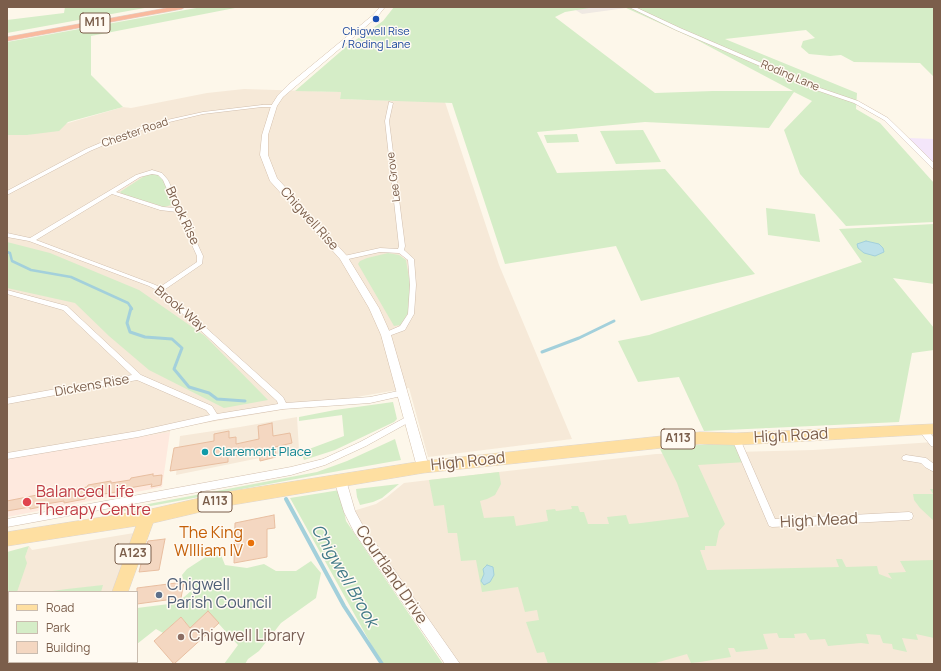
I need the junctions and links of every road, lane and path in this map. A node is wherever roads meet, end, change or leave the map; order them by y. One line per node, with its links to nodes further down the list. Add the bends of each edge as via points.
1 (162, 7): 5 (highway, M11)
2 (182, 7): 6 (highway, M11)
3 (383, 7): 8 (main road, Chigwell Rise, via 290,86)
4 (631, 7): 9 (street, Roding Lane, via 818,89 856,102 886,119)
5 (7, 36)
6 (7, 39)
7 (391, 103): 15 (street, Lee Grove, via 387,121)
8 (274, 106): 11 (street, Chester Road, via 203,113 160,123 88,150); 16 (main road, Chigwell Rise, via 265,135 264,156 273,179)
9 (934, 167)
10 (112, 192): 12 (street, via 162,209); 12 (street, Brook Rise, via 138,176 152,172 160,174); 14 (street, Brook Rise)
11 (7, 193)
12 (178, 210): 17 (street, Brook Rise, via 200,256 200,263)
13 (7, 235): 14 (street, Brook Way)
14 (31, 240): 17 (street, Brook Way)
15 (401, 251): 16 (street, via 380,250); 19 (street, via 411,259 411,314 403,328)
16 (344, 258): 19 (main road, Chigwell Rise, via 374,308)
17 (160, 290): 23 (street, Brook Way, via 280,399)
18 (7, 292): 20 (street, via 65,308)
19 (386, 336): 21 (main road, Chigwell Rise)
20 (138, 378): 22 (street, Dickens Rise); 24 (street, Dickens Rise, via 209,408)
21 (403, 393): 23 (street, via 370,400); 25 (main road, Chigwell Rise)
22 (7, 401)
23 (283, 406): 24 (street)
24 (215, 417): 29 (street, via 138,434)
25 (410, 418): 31 (main road, Chigwell Rise); 34 (street, via 325,462 292,471)
26 (929, 430): 27 (main road, High Road / A113); 28 (street)
27 (736, 439): 31 (main road, High Road / A113, via 657,441); 35 (street, High Mead, via 772,524)
28 (934, 444)
29 (7, 456)
30 (906, 457): 32 (street, via 923,460)
31 (423, 467): 33 (main road, High Road / A113)
32 (934, 468)
33 (340, 480): 36 (main road, High Road / A113, via 226,499); 41 (street, Courtland Drive, via 358,528)
34 (100, 507): 37 (street); 38 (street)
35 (909, 516)
36 (147, 517): 38 (main road, High Road / A113); 40 (main road, A123)
37 (7, 523)
38 (98, 524): 39 (main road, High Road / A113)
39 (7, 539)
40 (120, 591)
41 (453, 664)

